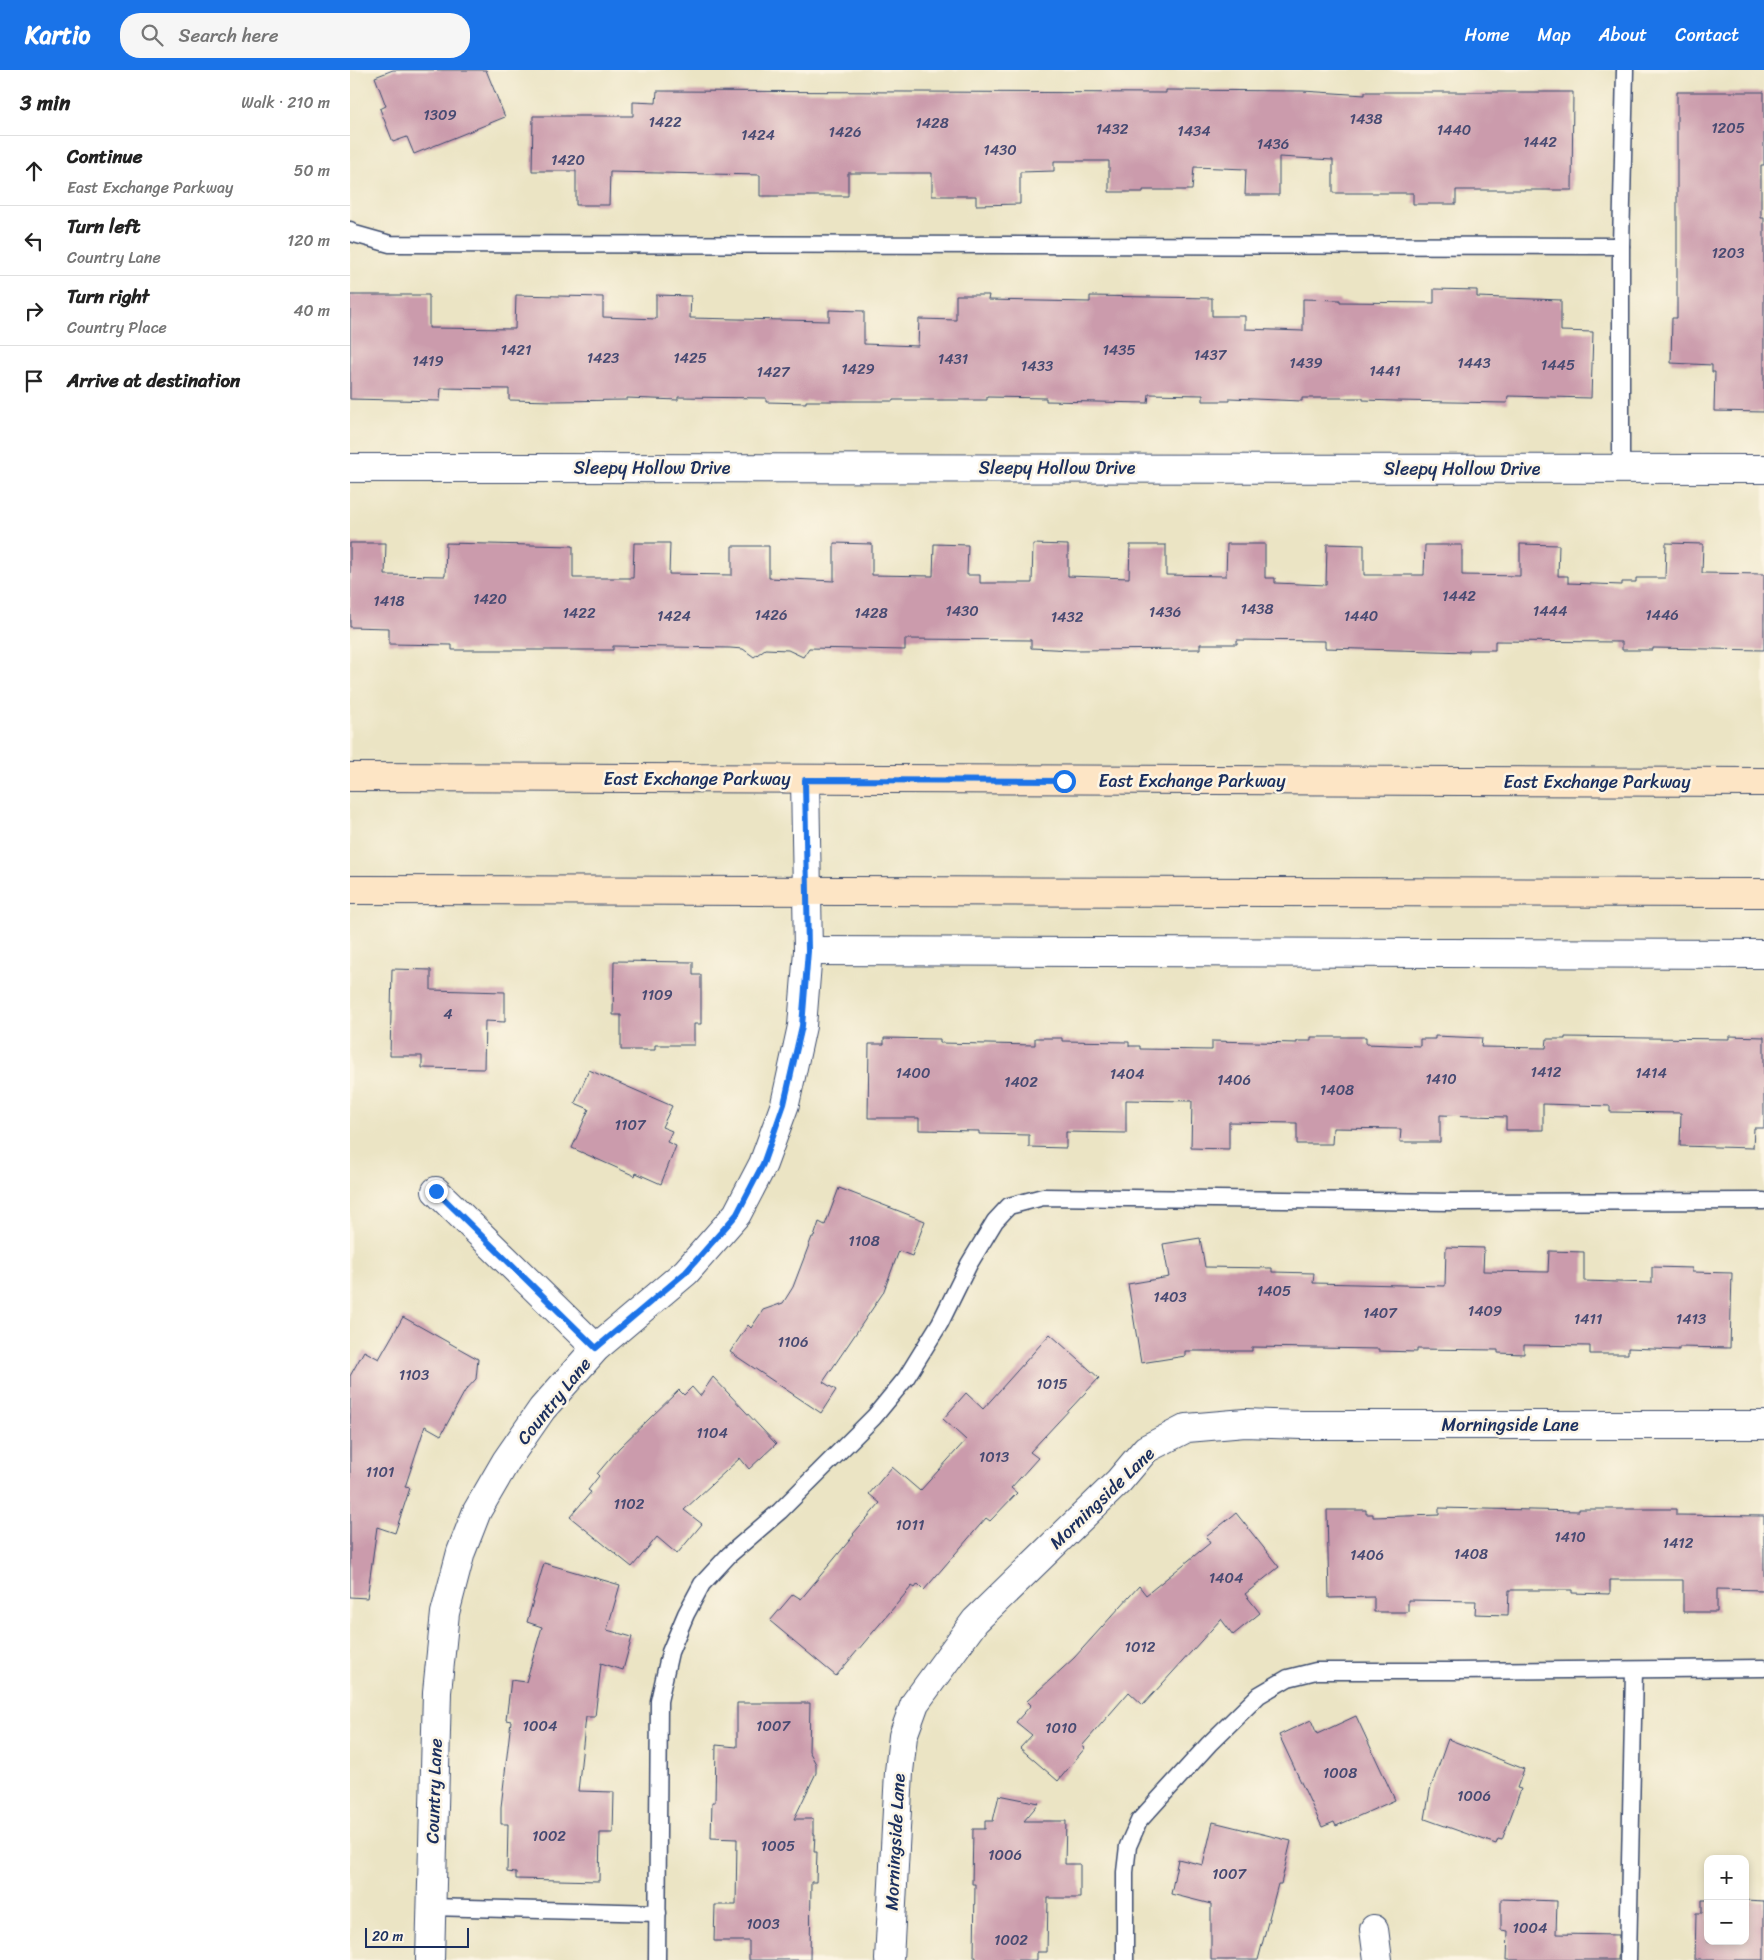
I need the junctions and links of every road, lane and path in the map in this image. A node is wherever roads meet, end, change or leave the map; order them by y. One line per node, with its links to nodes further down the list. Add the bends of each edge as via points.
1 (1624, 70): 3 (lane)
2 (350, 230): 3 (lane, via 351,233 390,244)
3 (1621, 246): 5 (lane)
4 (350, 468): 5 (street, Sleepy Hollow Drive)
5 (1621, 469): 6 (street, Sleepy Hollow Drive)
6 (1764, 469)
7 (350, 777): 8 (main road, East Exchange Parkway)
8 (805, 780): 9 (main road, East Exchange Parkway); 11 (street, Country Lane)
9 (1764, 782)
10 (350, 890): 11 (main road)
11 (807, 891): 12 (main road); 13 (street, Country Lane)
12 (1764, 893)
13 (808, 951): 14 (street); 17 (street, Country Lane, via 802,1026 784,1104 763,1164 737,1214 686,1272)
14 (1764, 954)
15 (436, 1191): 17 (street)
16 (1764, 1201): 22 (lane, via 1452,1202 1043,1197 1009,1206 995,1221 969,1264 940,1322 906,1378 862,1430 780,1511 729,1555 702,1584 686,1614 670,1652 659,1701)
17 (596, 1348): 21 (street, Country Lane, via 542,1410 506,1461 477,1511 461,1552 445,1613 437,1692)
18 (1764, 1425): 26 (street, Morningside Lane, via 1245,1423 1187,1428 1146,1449 1119,1482 975,1621 915,1703 903,1736 899,1772)
19 (1764, 1668): 20 (lane)
20 (1634, 1670): 27 (lane, via 1316,1671 1288,1678 1259,1695 1139,1820 1128,1846 1125,1872); 29 (lane)
21 (430, 1907): 22 (lane); 24 (street, Country Lane)
22 (658, 1913): 25 (lane)
23 (1374, 1929): 28 (street)
24 (430, 1960)
25 (657, 1960)
26 (889, 1960)
27 (1125, 1960)
28 (1378, 1960)
29 (1628, 1960)

